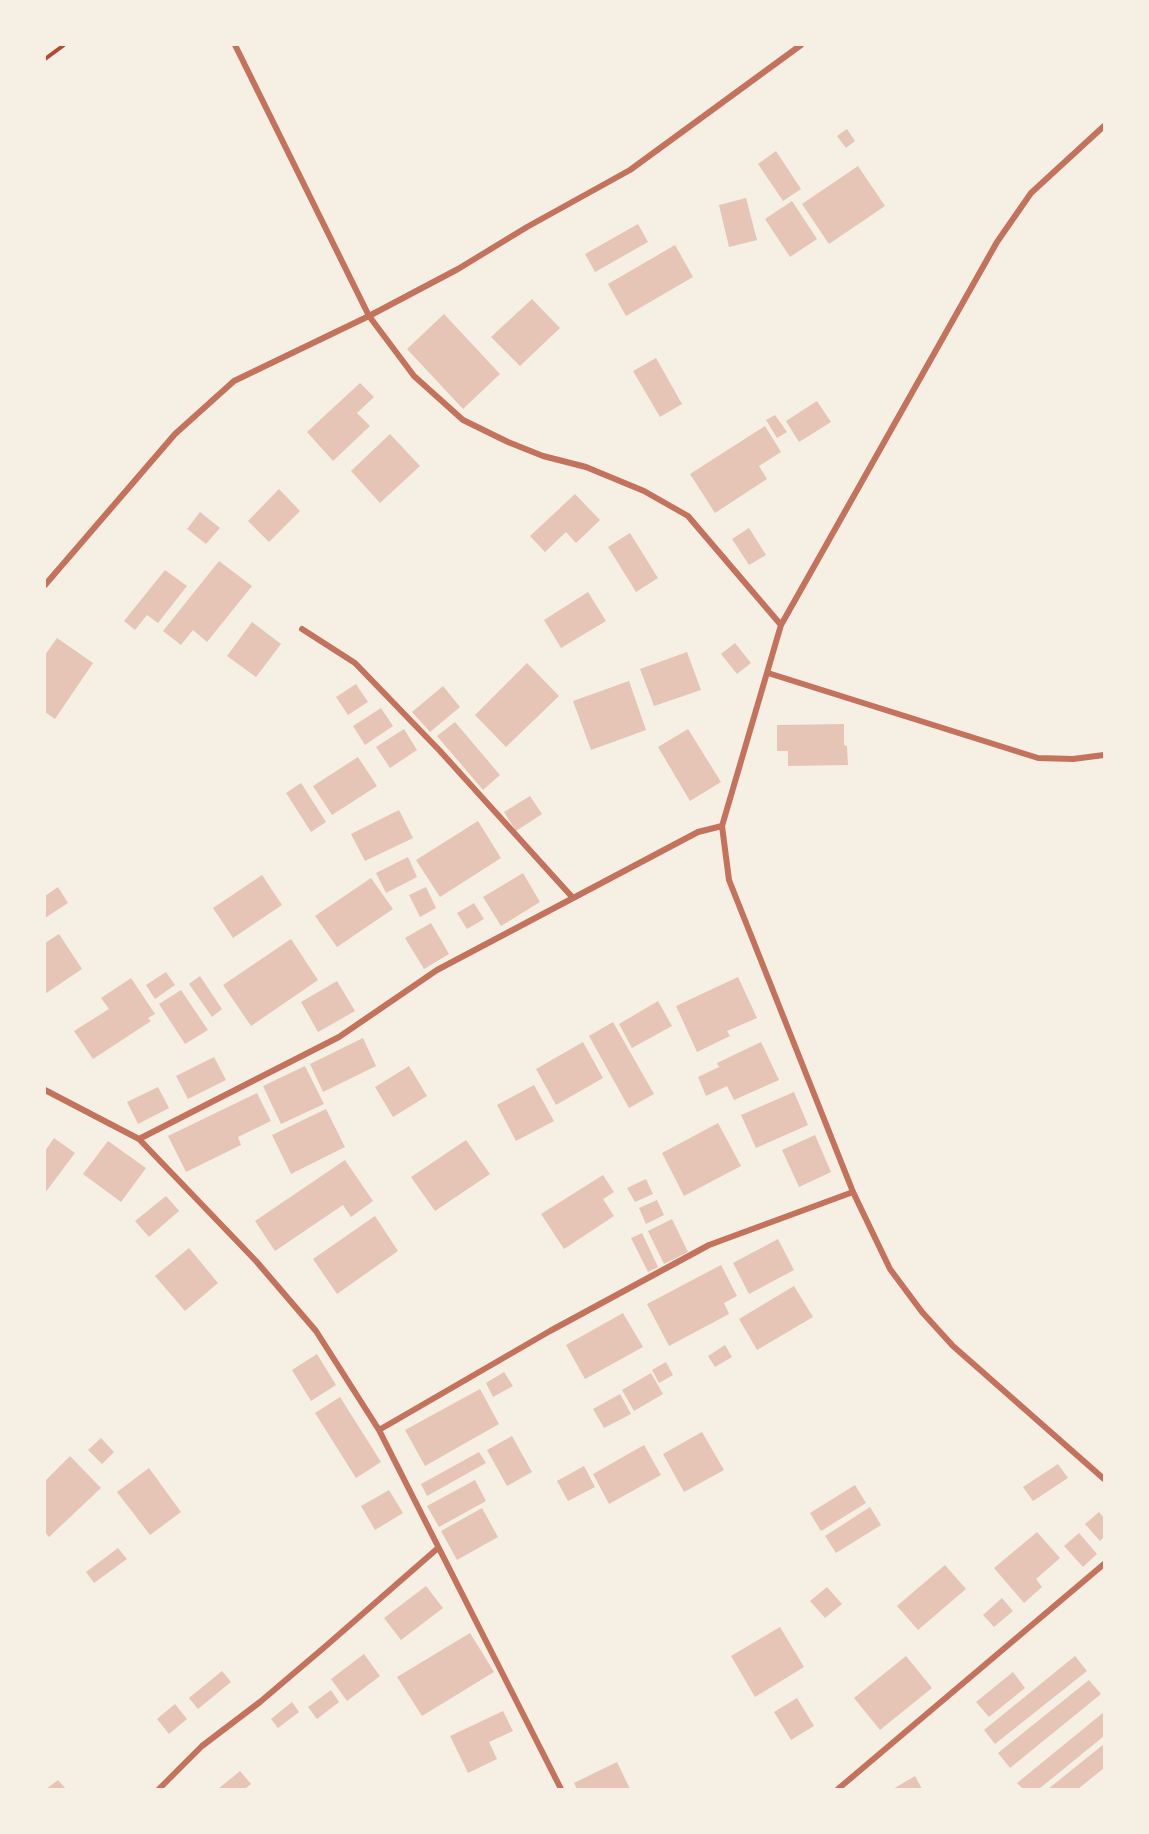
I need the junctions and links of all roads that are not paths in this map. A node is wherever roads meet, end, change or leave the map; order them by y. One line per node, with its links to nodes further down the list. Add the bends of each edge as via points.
1 (235, 45): 4 (street)
2 (801, 45): 4 (street, via 630,170)
3 (1104, 126): 6 (street, via 1031,193 997,242)
4 (369, 316): 5 (street, via 234,381 175,434); 6 (street, via 414,376 463,420 543,456 586,467 644,491 688,516)
5 (45, 585)
6 (782, 625): 8 (street)
7 (302, 629): 11 (street, via 355,663)
8 (768, 673): 9 (street, via 1038,758); 10 (street)
9 (1104, 755)
10 (722, 826): 11 (street, via 698,832); 14 (street, via 729,880)
11 (573, 898): 13 (street, via 437,970 339,1037)
12 (45, 1090): 13 (street)
13 (140, 1139): 15 (street, via 256,1261 316,1331)
14 (853, 1192): 15 (street, via 709,1245); 16 (street, via 891,1269 922,1312 953,1346)
15 (379, 1430): 17 (street)
16 (1104, 1479)
17 (438, 1548): 19 (street, via 276,1688 202,1746); 20 (street)
18 (1104, 1564): 21 (street)
19 (159, 1789)
20 (561, 1789)
21 (838, 1789)

